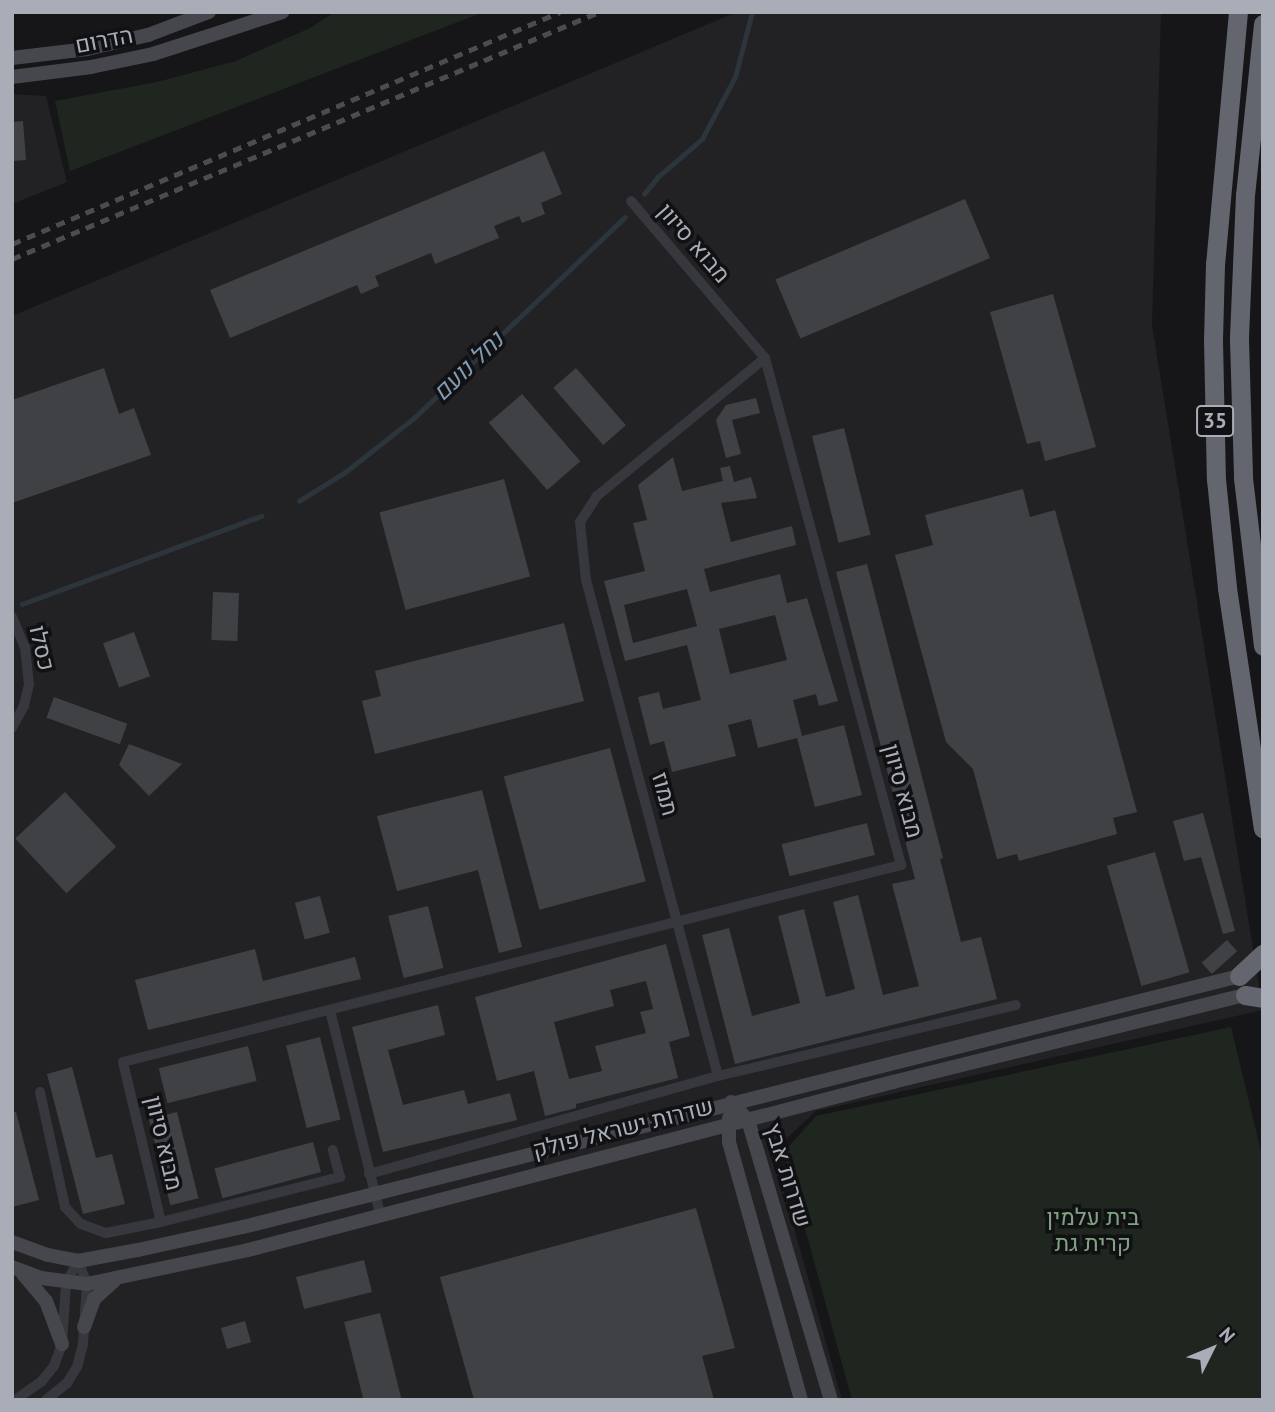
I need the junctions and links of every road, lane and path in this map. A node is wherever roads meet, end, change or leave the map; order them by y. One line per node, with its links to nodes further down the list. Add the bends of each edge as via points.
1 (209, 12): 5 (street, הדרום, via 148,36)
2 (282, 12): 6 (street, הדרום, via 153,54)
3 (1238, 12): 12 (highway, 35, via 1215,264 1216,451 1227,588)
4 (1263, 24): 10 (highway, 35, via 1245,194 1239,340 1242,478)
5 (12, 58)
6 (12, 78)
7 (631, 201): 8 (street, מבוא סיוון)
8 (765, 358): 13 (street, תמוז, via 597,496 580,522 586,580); 13 (street, מבוא סיוון, via 901,864)
9 (12, 617): 11 (street, כסלו, via 24,647 29,684)
10 (1263, 646)
11 (12, 728)
12 (1263, 828)
13 (677, 922): 17 (street, מבוא סיוון); 18 (street, תמוז)
14 (1263, 954): 15 (highway)
15 (1249, 990): 20 (street, שדרות ישראל פולק); 21 (street, שדרות ישראל פולק)
16 (1016, 1005): 18 (street)
17 (330, 1010): 26 (street); 29 (street, מבוא סיוון, via 123,1062)
18 (718, 1076): 26 (street)
19 (40, 1092): 29 (street, מבוא סיוון, via 65,1207 81,1224 106,1233)
20 (731, 1102): 22 (street, שדרות אבץ); 23 (street, שדרות אבץ); 27 (street, שדרות ישראל פולק)
21 (768, 1115): 22 (street, שדרות ישראל פולק); 24 (street, via 758,1122)
22 (748, 1120): 23 (street, שדרות ישראל פולק); 24 (street, שדרות אבץ)
23 (727, 1126): 28 (street, שדרות ישראל פולק); 40 (street, שדרות אבץ)
24 (753, 1136): 41 (street, שדרות אבץ)
25 (333, 1150): 29 (street, via 340,1177)
26 (369, 1174): 27 (street)
27 (374, 1193): 28 (street); 31 (street, שדרות ישראל פולק, via 243,1227)
28 (380, 1214): 33 (street, שדרות ישראל פולק, via 248,1250)
29 (161, 1222)
30 (12, 1242): 31 (street, שדרות ישראל פולק)
31 (78, 1261): 34 (street); 35 (street)
32 (16, 1269): 34 (street, שדרות ישראל פולק); 37 (street, via 46,1301)
33 (119, 1277): 35 (street, שדרות ישראל פולק); 36 (street, via 94,1299)
34 (66, 1283): 35 (street, שדרות ישראל פולק); 37 (street)
35 (86, 1284): 36 (street)
36 (84, 1327): 39 (street, via 77,1367 67,1383)
37 (62, 1344): 38 (street, via 54,1366 41,1382)
38 (15, 1400)
39 (46, 1400)
40 (801, 1400)
41 (831, 1400)

